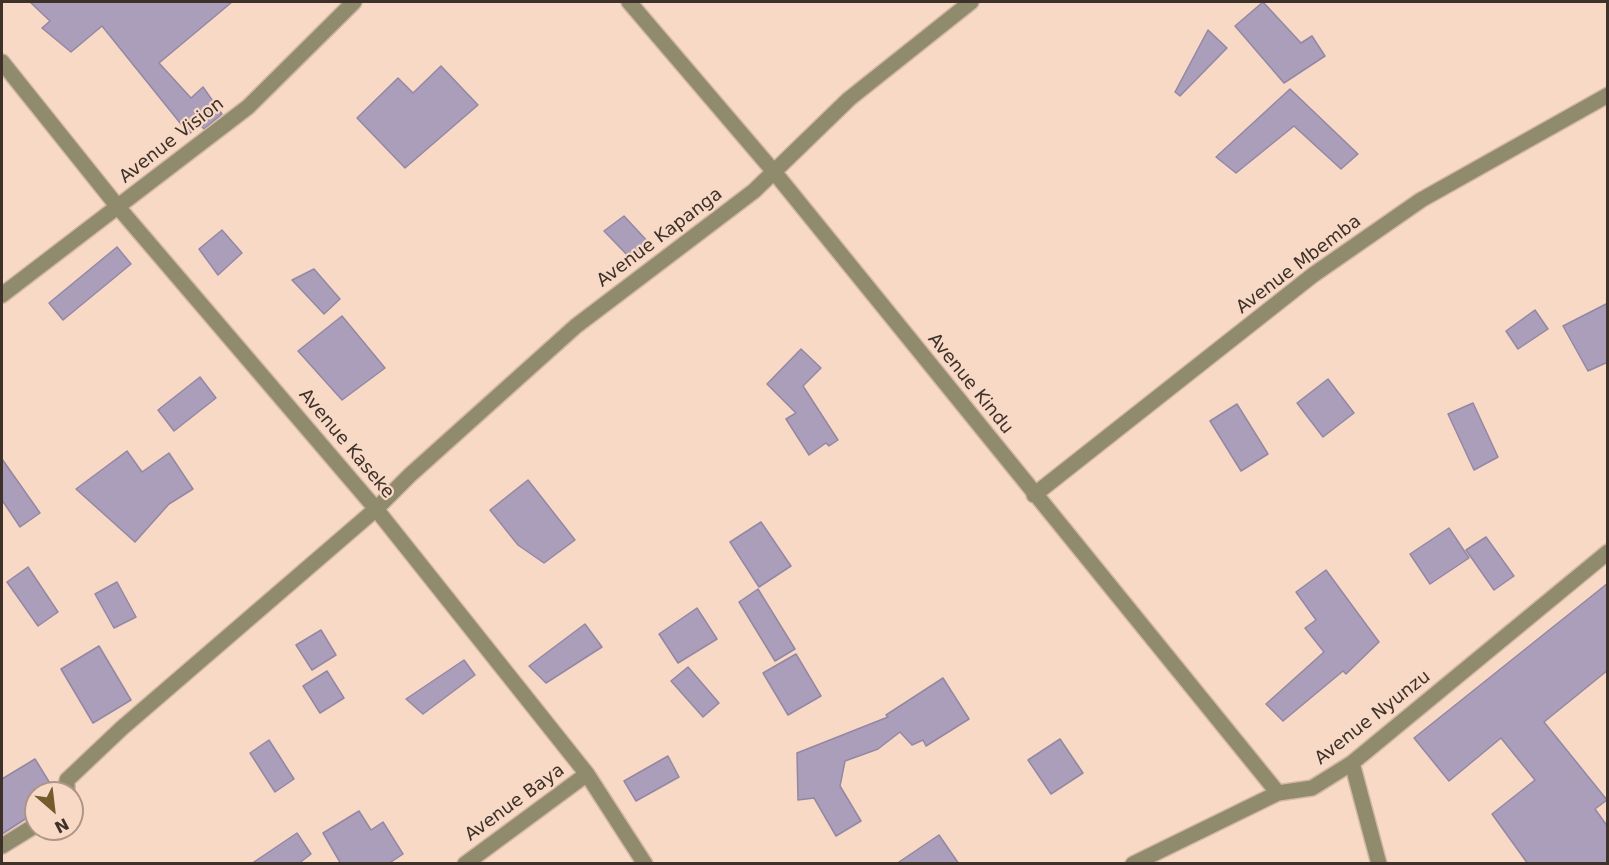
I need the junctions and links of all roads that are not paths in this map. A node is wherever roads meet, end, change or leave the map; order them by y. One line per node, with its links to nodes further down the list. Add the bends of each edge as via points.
1 (354, 2): 7 (street, Avenue Vision, via 248,107)
2 (629, 2): 6 (street, Avenue Kindu)
3 (971, 2): 6 (street, Avenue Kapanga, via 849,99)
4 (2, 62): 7 (street, Avenue Kaseke)
5 (1608, 95): 9 (street, Avenue Mbemba, via 1421,200 1313,275)
6 (775, 173): 9 (street, Avenue Kindu); 10 (street, Avenue Kapanga, via 576,326)
7 (118, 207): 8 (street, Avenue Vision); 10 (street, Avenue Kaseke)
8 (2, 295)
9 (1034, 495): 15 (street, Avenue Kindu)
10 (376, 509): 13 (street, Avenue Kaseke); 14 (street, Avenue Kapanga, via 123,728)
11 (1608, 552): 12 (street, Avenue Nyunzu)
12 (1352, 763): 15 (street, Avenue Nyunzu, via 1312,788); 21 (street)
13 (587, 774): 18 (street, Avenue Baya); 19 (street, Avenue Kaseke)
14 (68, 781)
15 (1278, 793): 20 (street, Avenue Nyunzu)
16 (24, 832): 17 (street)
17 (2, 846)
18 (465, 864)
19 (645, 864)
20 (1133, 864)
21 (1379, 864)

